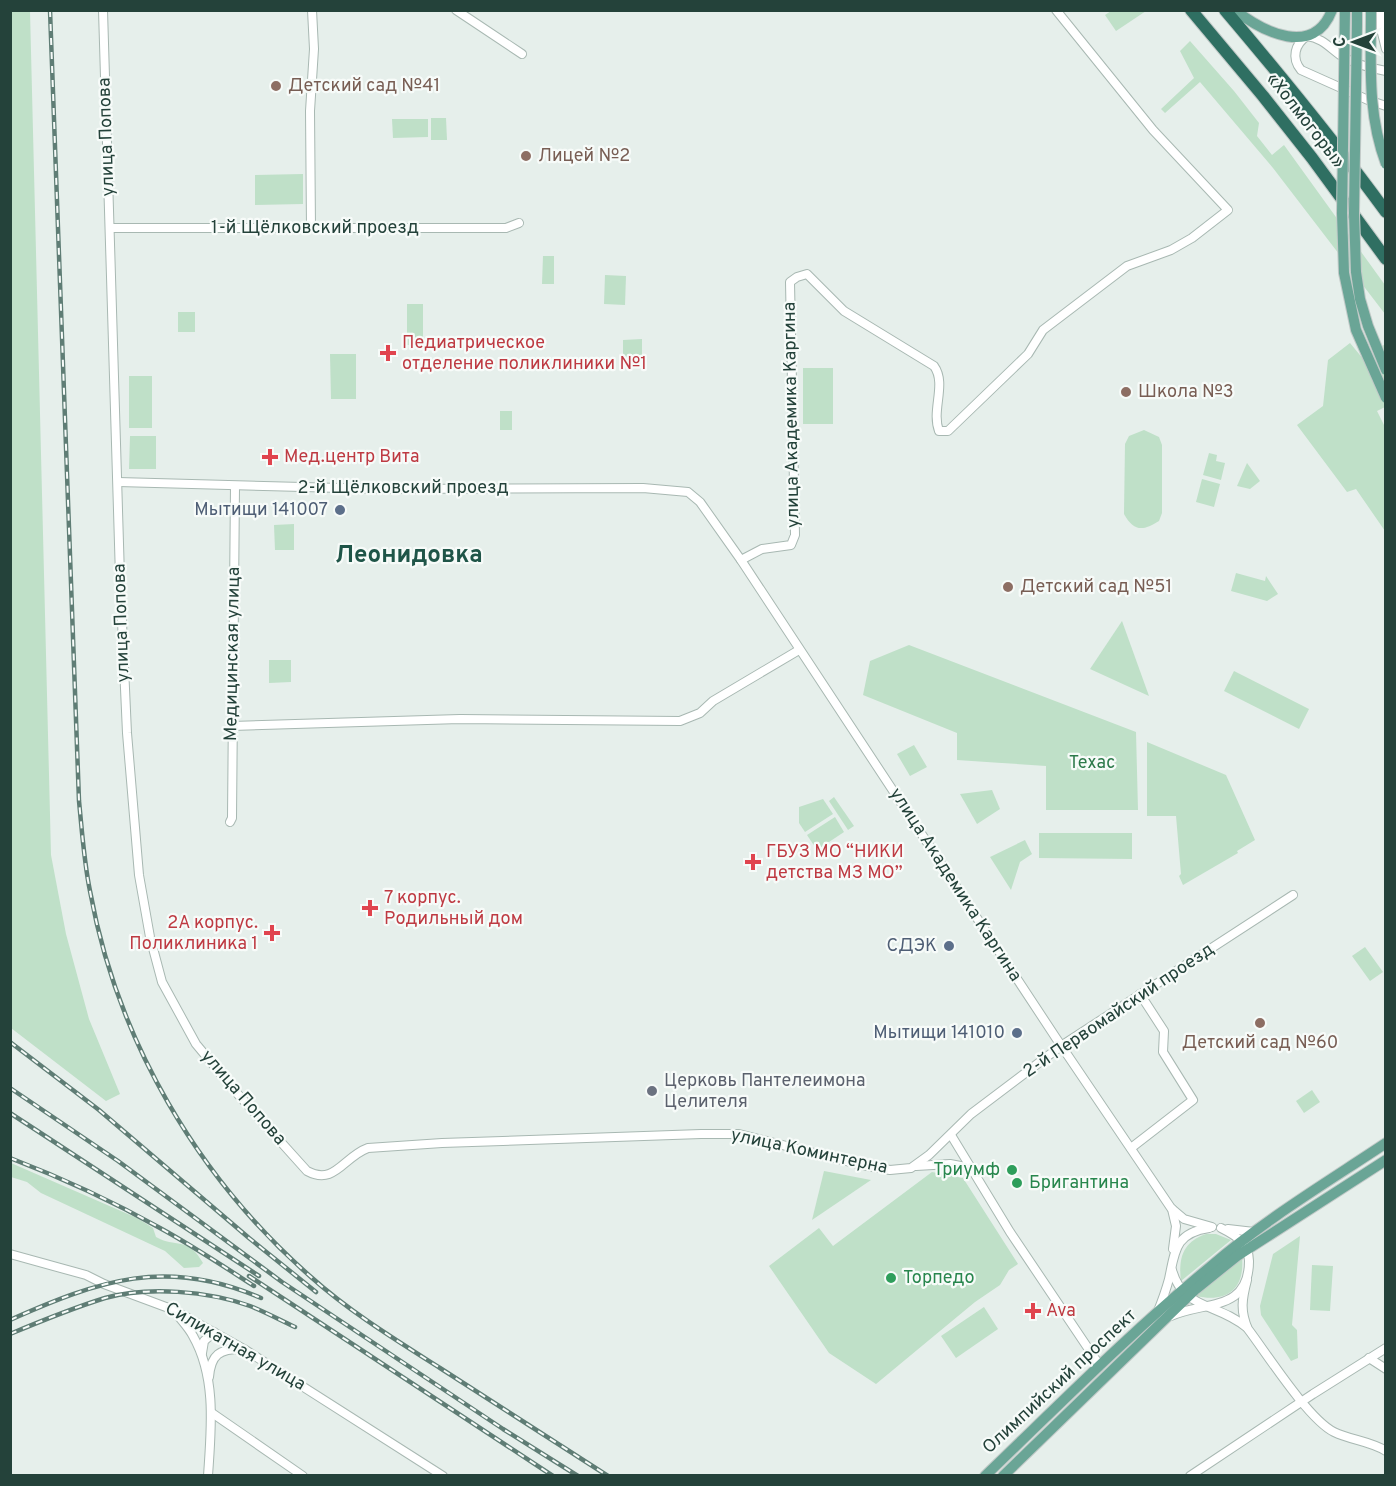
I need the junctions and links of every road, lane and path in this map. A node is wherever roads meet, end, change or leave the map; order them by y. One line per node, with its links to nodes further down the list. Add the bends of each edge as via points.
1 (103, 10): 21 (street, улица Попова)
2 (312, 10): 22 (street)
3 (456, 10): 15 (street)
4 (1056, 10): 29 (street, улица Академика Каргина, via 1159,137 1228,210 1171,250 1127,266 1043,330 1028,354 944,432 939,431 936,422 939,380 934,366 844,311 807,274 790,282 795,535 791,545 762,549)
5 (1191, 10): 23 (highway, «Холмогоры», via 1312,158)
6 (1225, 10): 19 (highway, «Холмогоры», via 1334,141)
7 (1235, 10): 13 (main road, via 1270,33)
8 (1332, 10): 13 (main road, via 1322,27)
9 (1345, 10): 25 (main road, bridge, via 1344,273 1356,330)
10 (1357, 10): 24 (main road, bridge, via 1356,272 1368,326)
11 (1371, 10): 18 (main road, bridge, via 1373,120)
12 (1381, 10): 14 (street)
13 (1307, 36): 16 (street, via 1320,39 1355,63); 17 (street, via 1296,50 1295,62 1301,70)
14 (1386, 49)
15 (522, 54)
16 (1386, 70)
17 (1386, 106)
18 (1386, 165)
19 (1386, 212)
20 (519, 224): 22 (street, 1-й Щёлковский проезд, via 506,228)
21 (111, 228): 22 (street, 1-й Щёлковский проезд); 26 (street, улица Попова)
22 (311, 228)
23 (1386, 259)
24 (1386, 370)
25 (1386, 398)
26 (118, 482): 27 (street, 2-й Щёлковский проезд); 42 (street, улица Попова, via 127,733 138,865 162,982 196,1044 304,1167)
27 (235, 486): 28 (street, 2-й Щёлковский проезд, via 643,488); 31 (street, Медицинская улица)
28 (688, 492): 29 (street, улица Академика Каргина, via 700,502)
29 (741, 560): 30 (street, улица Академика Каргина)
30 (799, 650): 31 (street, via 713,701 700,713 680,721 460,719); 35 (street, улица Академика Каргина)
31 (232, 726): 32 (street, Медицинская улица)
32 (230, 822)
33 (1293, 895): 34 (street, 2-й Первомайский проезд)
34 (1140, 994): 35 (street, 2-й Первомайский проезд); 38 (street, via 1164,1031 1163,1052 1193,1100)
35 (1061, 1046): 36 (street, 2-й Первомайский проезд, via 971,1114); 38 (street, улица Академика Каргина)
36 (951, 1135): 40 (street); 41 (street)
37 (1386, 1143): 45 (main road, Олимпийский проспект)
38 (1131, 1148): 43 (street, улица Академика Каргина)
39 (1386, 1160): 46 (main road, Олимпийский проспект)
40 (916, 1166): 41 (street, улица Коминтерна, via 950,1164); 42 (street, улица Коминтерна, via 890,1170 862,1166 739,1134 701,1134 368,1148 329,1175)
41 (971, 1168): 62 (street)
42 (317, 1176)
43 (1171, 1208): 44 (street, via 1184,1219); 49 (street, via 1176,1226)
44 (1216, 1228): 45 (street, Олимпийский проспект); 47 (street, via 1232,1234); 49 (street, Олимпийский проспект, via 1190,1233 1181,1239)
45 (1254, 1232): 47 (main road, Олимпийский проспект)
46 (1260, 1242): 47 (main road, Олимпийский проспект); 50 (street)
47 (1245, 1246): 50 (street); 52 (main road, Олимпийский проспект)
48 (10, 1254): 54 (street, Силикатная улица, via 86,1275)
49 (1172, 1263): 52 (street, via 1176,1282); 55 (street, Олимпийский проспект)
50 (1249, 1270): 51 (street)
51 (1247, 1280): 53 (street, Олимпийский проспект, via 1230,1300); 56 (street, via 1241,1310)
52 (1184, 1294): 53 (street); 55 (main road, Олимпийский проспект)
53 (1209, 1306): 55 (street, Олимпийский проспект); 56 (street)
54 (174, 1310): 57 (street, Силикатная улица); 60 (street, via 194,1337)
55 (1163, 1314): 62 (main road, Олимпийский проспект); 72 (main road, Олимпийский проспект)
56 (1248, 1329): 65 (street)
57 (214, 1332): 59 (street, Силикатная улица); 60 (street, via 204,1341)
58 (1386, 1348): 61 (street)
59 (244, 1349): 64 (street, via 222,1350 217,1355); 70 (street, Силикатная улица)
60 (202, 1357): 64 (street)
61 (1369, 1358): 63 (street); 65 (street)
62 (1100, 1366): 71 (main road, Олимпийский проспект)
63 (1386, 1369)
64 (208, 1386): 66 (street)
65 (1301, 1401): 67 (street, via 1334,1432); 73 (street)
66 (212, 1413): 68 (street); 69 (street)
67 (1386, 1451)
68 (208, 1476)
69 (303, 1476)
70 (443, 1476)
71 (985, 1476)
72 (1003, 1476)
73 (1190, 1476)

